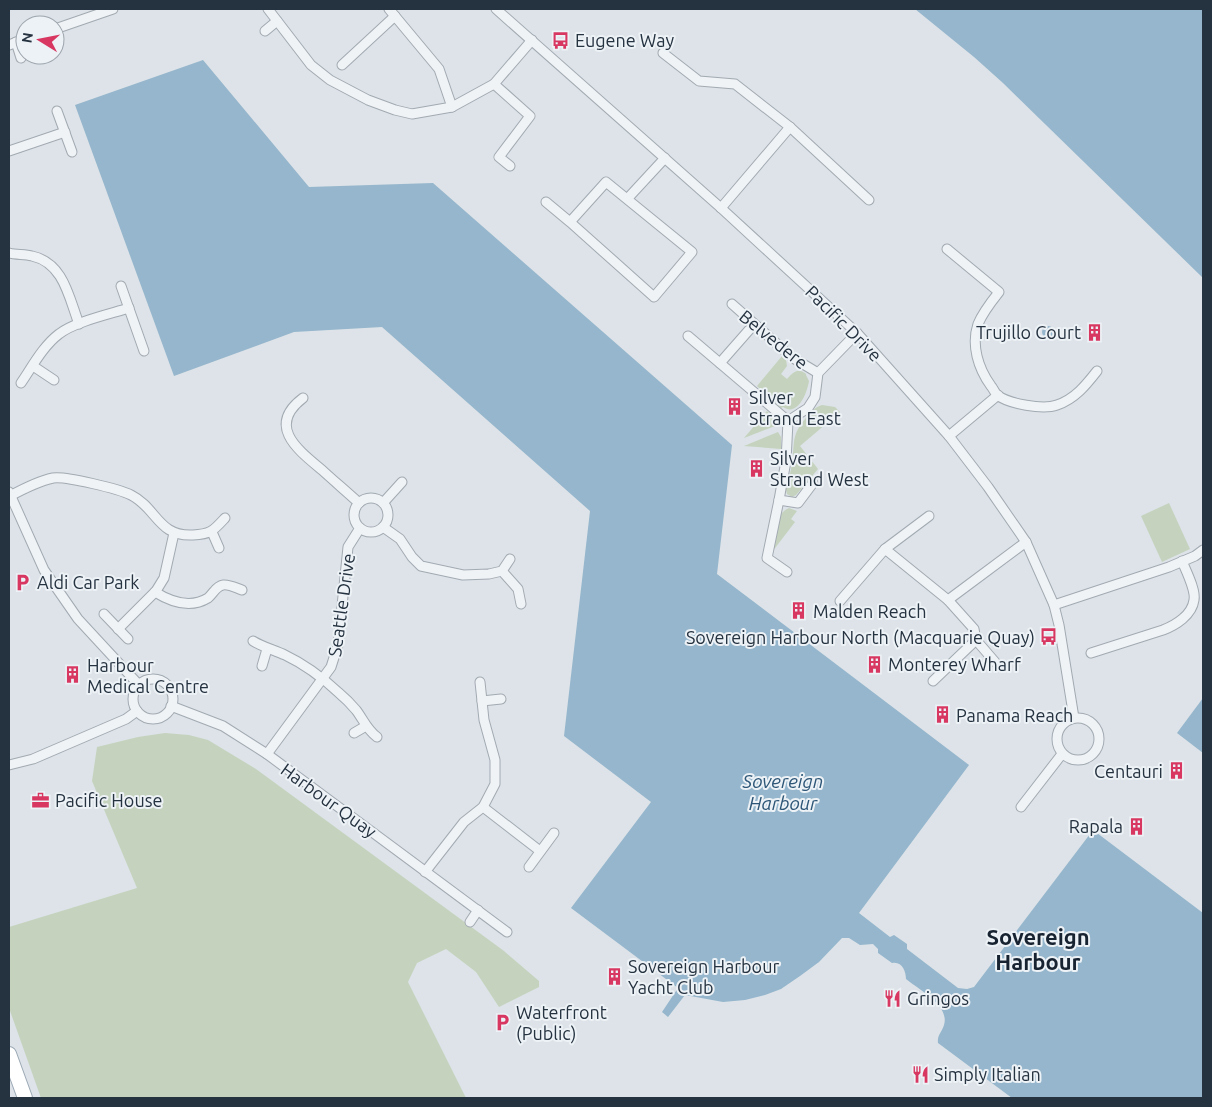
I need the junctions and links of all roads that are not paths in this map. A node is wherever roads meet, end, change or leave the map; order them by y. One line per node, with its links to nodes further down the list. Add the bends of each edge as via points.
1 (113, 9): 6 (street)
2 (268, 9): 5 (street)
3 (496, 9): 8 (street, Pacific Drive)
4 (392, 12): 10 (street); 12 (street, via 439,69)
5 (277, 21): 7 (street); 12 (street, via 311,65 348,91 412,114)
6 (65, 26)
7 (265, 31)
8 (532, 40): 11 (street); 18 (street, Pacific Drive)
9 (663, 52): 14 (street, via 699,82 735,84)
10 (342, 65)
11 (494, 84): 12 (street); 19 (street, via 530,116 500,157)
12 (452, 107)
13 (57, 111): 15 (street)
14 (790, 128): 21 (street); 23 (street)
15 (65, 132): 16 (street); 17 (street)
16 (9, 151)
17 (72, 152)
18 (665, 158): 20 (street); 23 (street, Pacific Drive)
19 (510, 166)
20 (628, 198): 24 (street, via 606,182); 24 (street, via 692,252 654,297)
21 (869, 200)
22 (546, 202): 24 (street)
23 (721, 208): 32 (street, Pacific Drive)
24 (570, 222)
25 (947, 248): 41 (street, via 999,292 984,311 975,340 982,375)
26 (9, 253): 30 (street, via 31,255 53,267 63,281)
27 (121, 286): 29 (street)
28 (732, 304): 38 (street, Belvedere, via 793,358)
29 (129, 308): 30 (street); 34 (street)
30 (80, 324): 36 (street, via 59,334)
31 (749, 330): 35 (street)
32 (857, 333): 38 (street); 44 (street, Pacific Drive)
33 (688, 336): 35 (street)
34 (144, 351)
35 (720, 364): 43 (street)
36 (33, 366): 39 (street); 40 (street)
37 (1097, 371): 41 (street, via 1071,399 1056,406 1028,406)
38 (818, 373): 43 (street, via 815,397 808,408)
39 (54, 380)
40 (21, 383)
41 (998, 395): 44 (street)
42 (303, 398): 49 (street, via 294,404 286,419 290,440)
43 (788, 421): 48 (street, via 786,461)
44 (949, 436): 57 (street, Pacific Drive)
45 (402, 482): 50 (street)
46 (813, 483): 48 (street, via 798,503)
47 (10, 494): 56 (street, via 52,478 80,481 130,494); 83 (street, via 44,570 78,620)
48 (779, 500): 64 (street, via 767,558)
49 (359, 503): 50 (street, via 371,498); 54 (street, via 354,516)
50 (383, 503): 53 (street, via 388,514)
51 (929, 516): 59 (street)
52 (225, 518): 55 (street)
53 (383, 527): 54 (street, via 372,532); 63 (street, via 400,539 421,566 463,575)
54 (360, 528): 80 (street, Seattle Drive, via 348,547 336,655 332,667)
55 (212, 532): 56 (street); 58 (street)
56 (174, 533): 66 (street, via 164,578)
57 (1026, 542): 67 (street); 70 (street, Pacific Drive)
58 (220, 548)
59 (884, 549): 67 (street); 68 (street)
60 (1203, 550): 62 (street)
61 (510, 559): 63 (street)
62 (1182, 561): 70 (street); 77 (street, via 1194,600 1187,615 1163,630)
63 (502, 571): 69 (street, via 518,589)
64 (787, 572)
65 (242, 590): 66 (street, via 219,586 208,598 188,604)
66 (155, 592): 72 (street)
67 (948, 600): 74 (street, via 974,629)
68 (840, 601)
69 (521, 604)
70 (1054, 605): 88 (street, Pacific Drive)
71 (104, 614): 72 (street)
72 (118, 628): 73 (street)
73 (128, 639)
74 (976, 640): 78 (street); 81 (street)
75 (253, 641): 76 (street)
76 (267, 649): 79 (street); 80 (street, via 297,661)
77 (1091, 652)
78 (995, 662)
79 (262, 666)
80 (322, 679): 89 (street, via 351,704); 92 (street, Seattle Drive)
81 (933, 681)
82 (480, 682): 85 (street)
83 (139, 685): 86 (street, via 149,679 166,684 172,694); 87 (street, via 133,698)
84 (501, 699): 85 (street)
85 (482, 701): 95 (street, via 496,768 492,791)
86 (171, 706): 87 (street, via 168,712 156,718 142,716); 92 (street, Harbour Quay, via 223,726)
87 (137, 711): 94 (street, via 55,750)
88 (1074, 718): 93 (street, via 1062,724 1057,736); 93 (street, via 1094,724 1099,744 1094,754 1082,760)
89 (366, 726): 90 (street); 91 (street)
90 (354, 733)
91 (377, 738)
92 (267, 754): 100 (street, Harbour Quay)
93 (1062, 754): 96 (street)
94 (9, 765)
95 (483, 807): 98 (street); 100 (street, via 464,822)
96 (1021, 807)
97 (554, 833): 98 (street)
98 (540, 851): 99 (street)
99 (529, 868)
100 (425, 872): 101 (street, Harbour Quay)
101 (478, 910): 102 (street); 103 (street, Harbour Quay)
102 (470, 922)
103 (507, 932)
104 (9, 1054): 105 (main road)
105 (25, 1098)

